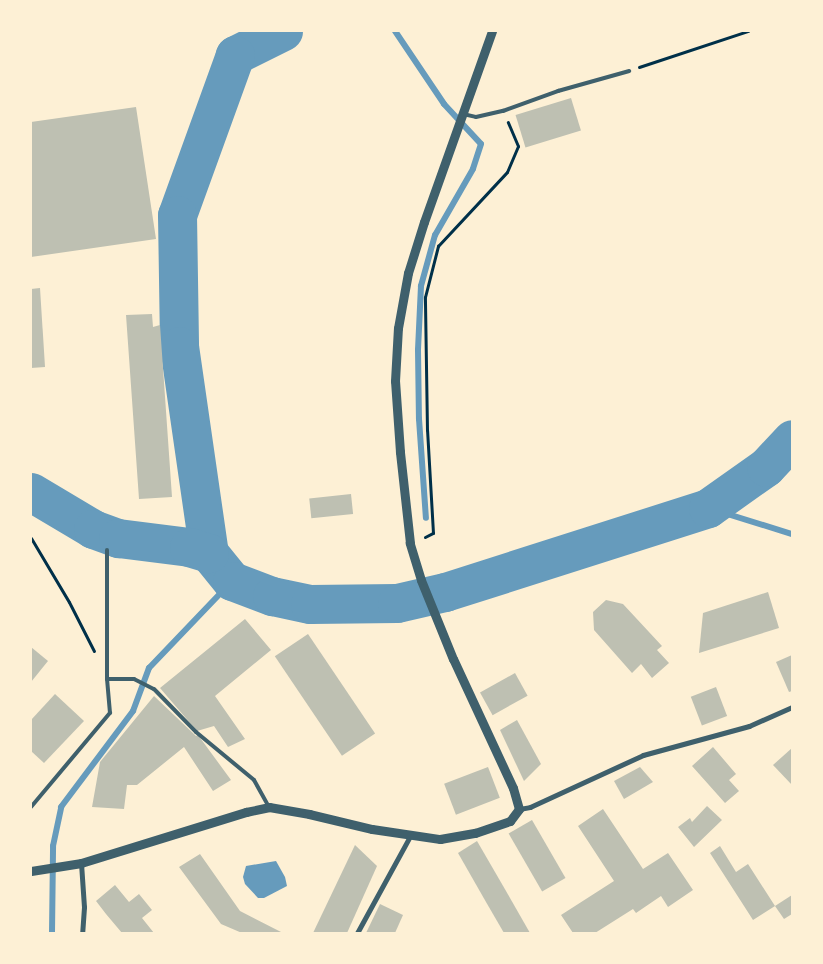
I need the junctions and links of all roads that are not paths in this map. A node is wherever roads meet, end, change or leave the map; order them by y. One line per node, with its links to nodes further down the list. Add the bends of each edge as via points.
1 (492, 31): 3 (street)
2 (629, 71): 3 (lane, via 503,111 476,117)
3 (463, 114): 9 (street, via 424,222 398,328 396,390 400,452 410,542 421,580 513,788)
4 (106, 550): 5 (lane)
5 (107, 679): 7 (lane, via 110,713); 8 (lane, via 134,679 154,689 196,732 254,780)
6 (792, 707): 9 (street, via 749,726 643,755 563,793)
7 (31, 807)
8 (269, 807): 10 (street); 11 (street)
9 (519, 809): 10 (street, via 510,821 475,832 440,839)
10 (410, 836): 14 (street)
11 (81, 863): 12 (street); 13 (street)
12 (31, 872)
13 (82, 933)
14 (357, 933)

